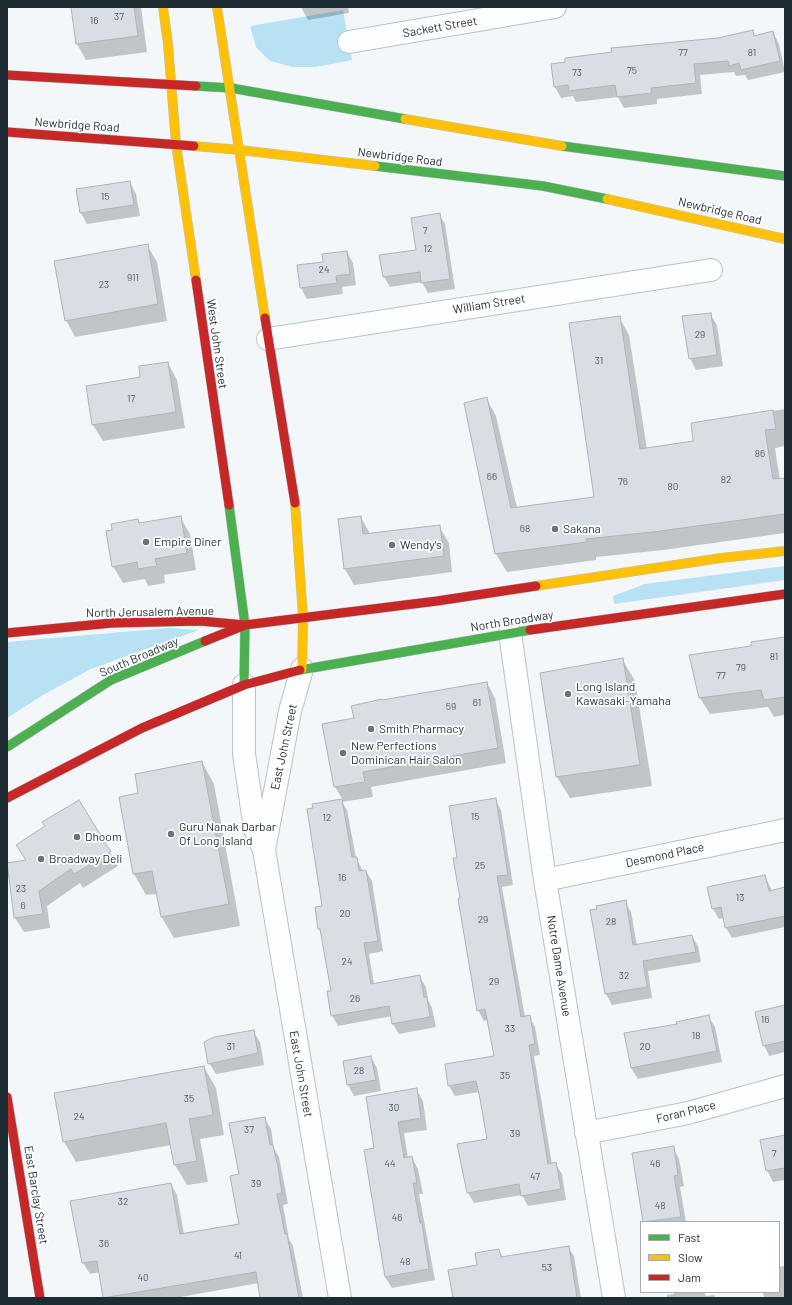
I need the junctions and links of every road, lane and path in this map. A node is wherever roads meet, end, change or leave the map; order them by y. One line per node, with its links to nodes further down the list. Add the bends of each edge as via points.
1 (163, 7): 6 (main road, West John Street)
2 (217, 7): 7 (main road)
3 (555, 7): 4 (street, Sackett Street)
4 (349, 42)
5 (7, 75): 6 (main road)
6 (171, 84): 7 (main road); 9 (main road, West John Street)
7 (231, 88): 10 (main road); 11 (main road, via 543,143)
8 (7, 132): 9 (main road, Newbridge Road)
9 (176, 144): 10 (main road, Newbridge Road); 18 (main road, West John Street)
10 (240, 150): 12 (main road, Newbridge Road, via 543,186); 14 (main road)
11 (785, 176)
12 (785, 239)
13 (711, 270): 14 (street, William Street)
14 (268, 338): 17 (main road, via 295,499)
15 (785, 551): 17 (main road)
16 (785, 594): 19 (main road, North Broadway)
17 (303, 618): 18 (main road); 21 (main road)
18 (245, 625): 20 (main road, North Jerusalem Avenue, via 200,621 112,622); 22 (main road, West John Street); 23 (main road, South Broadway, via 111,680)
19 (510, 632): 21 (main road, North Broadway); 27 (street, Notre Dame Avenue)
20 (7, 633)
21 (302, 669): 22 (main road, North Broadway); 26 (street, East John Street, via 289,718)
22 (244, 685): 24 (main road, via 142,728); 26 (street, East John Street, via 244,754 255,828)
23 (7, 747)
24 (7, 798)
25 (785, 830): 27 (street, Desmond Place)
26 (264, 850): 32 (street, East John Street)
27 (545, 880): 30 (street, Notre Dame Avenue)
28 (785, 1086): 30 (street, Foran Place, via 688,1113)
29 (7, 1097): 31 (main road, East Barclay Street)
30 (586, 1133): 33 (street, Notre Dame Avenue)
31 (40, 1298)
32 (340, 1298)
33 (614, 1298)

